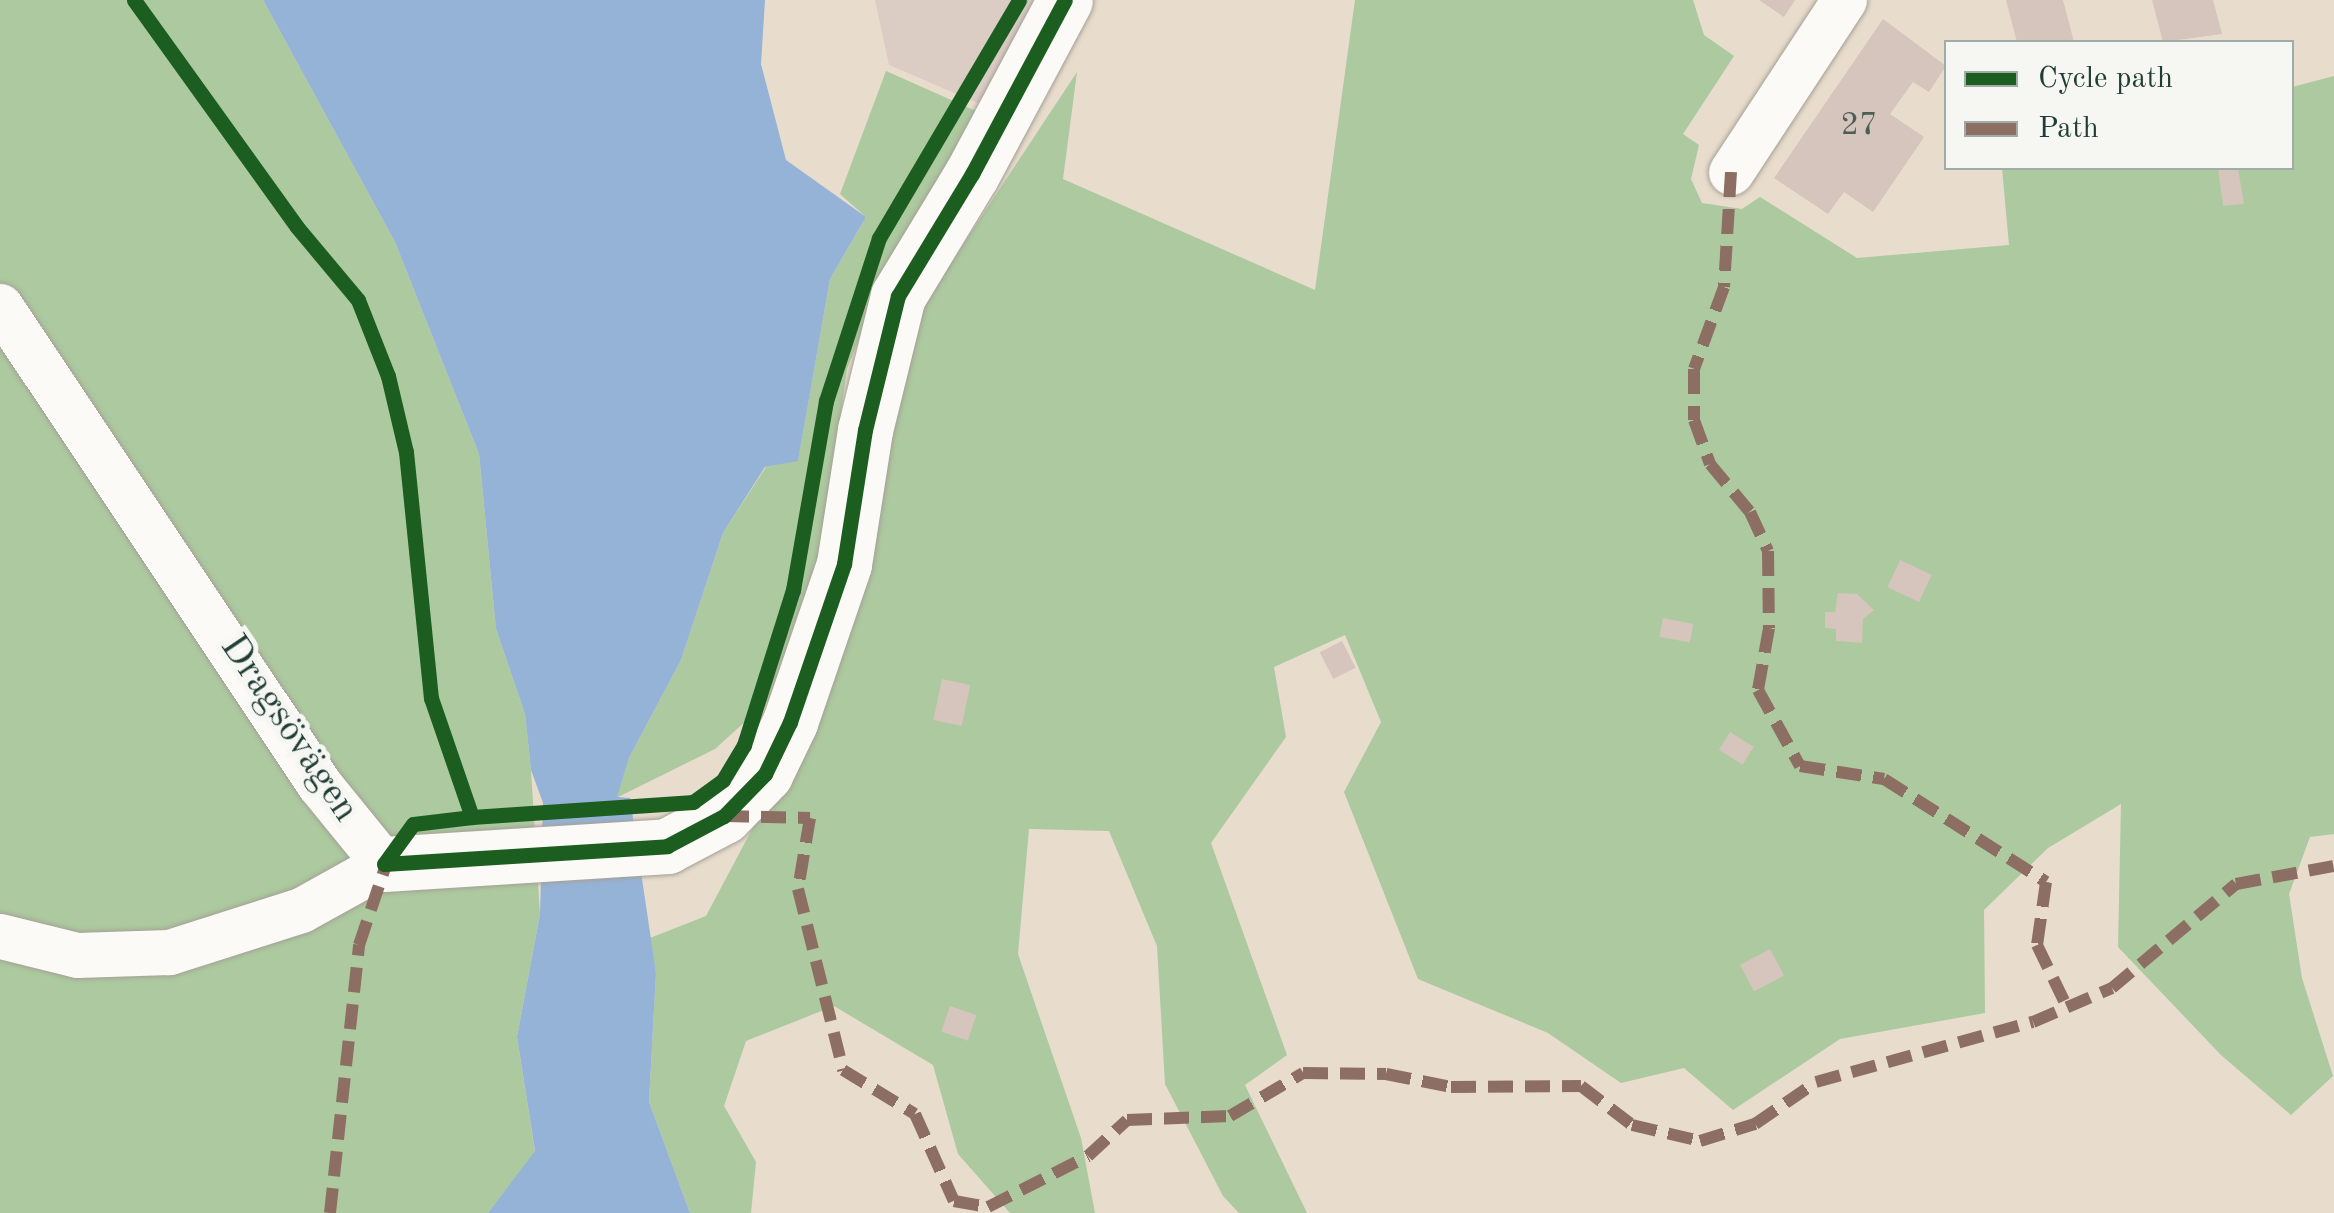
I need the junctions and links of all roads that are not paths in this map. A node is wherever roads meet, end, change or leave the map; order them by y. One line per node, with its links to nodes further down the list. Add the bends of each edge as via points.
1 (1064, 0): 5 (street, via 898,296 864,430 844,564 790,722 764,774 724,816 667,846)
2 (1844, 0): 3 (street)
3 (1730, 172)
4 (0, 306): 5 (street, Dragsövägen, via 319,784)
5 (384, 864): 6 (street, via 301,910 169,952 78,955)
6 (0, 936)

